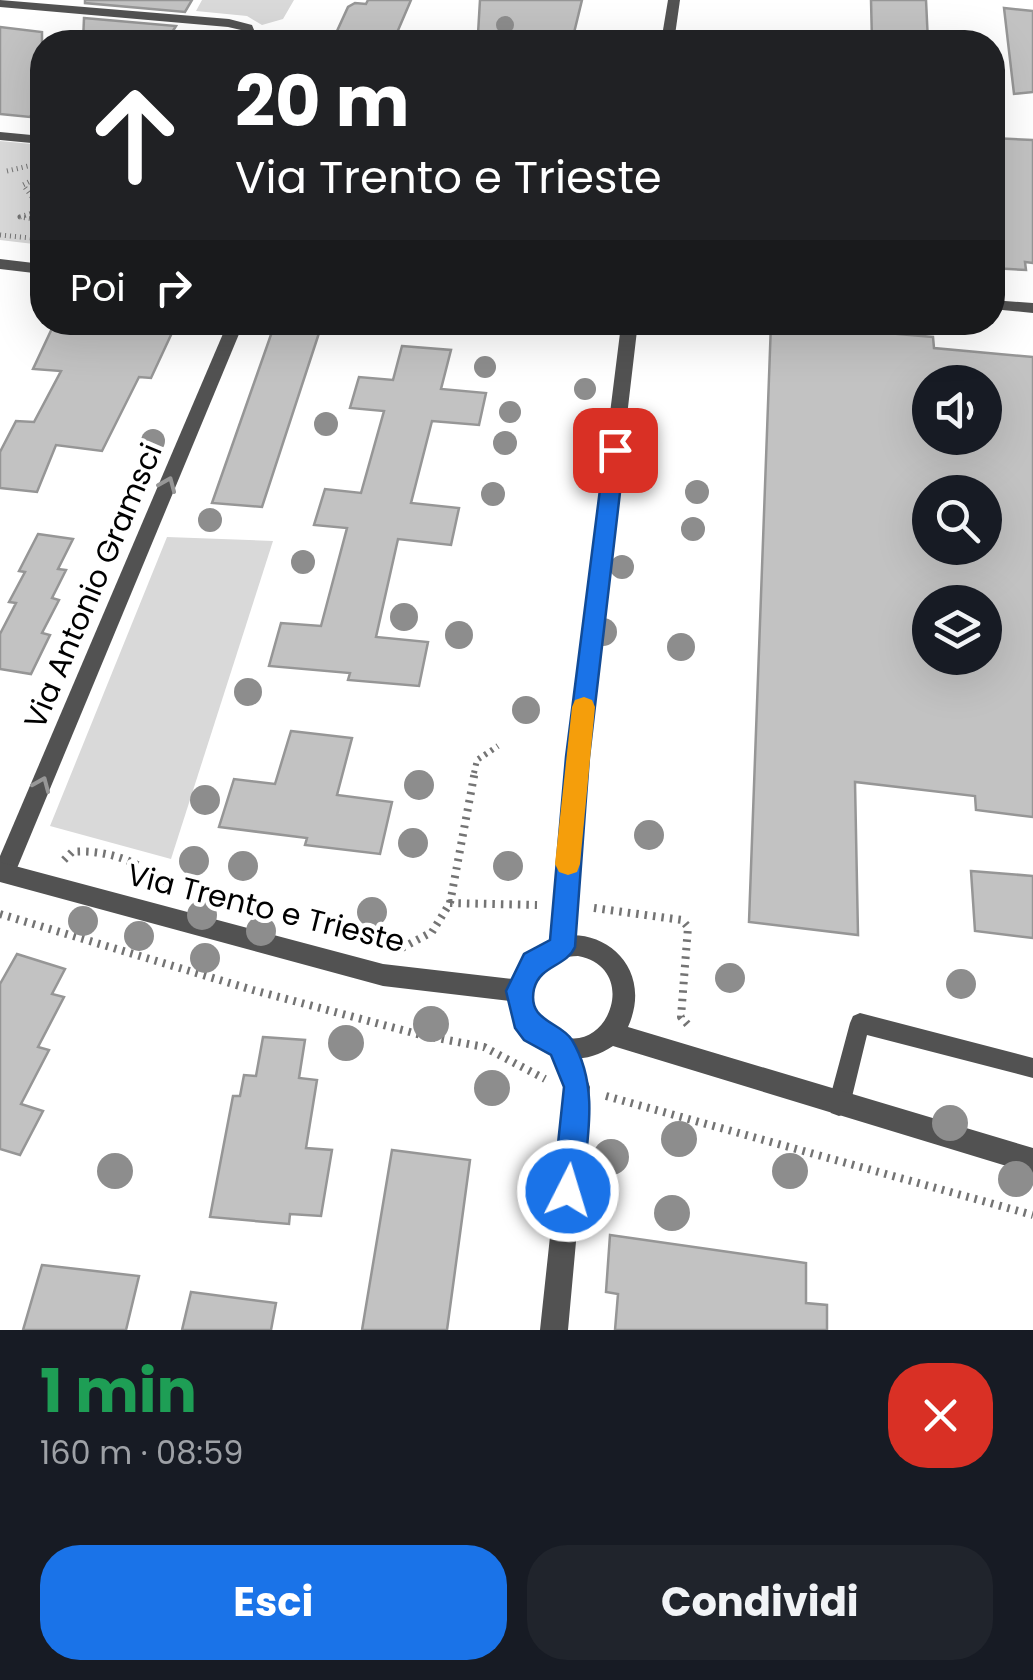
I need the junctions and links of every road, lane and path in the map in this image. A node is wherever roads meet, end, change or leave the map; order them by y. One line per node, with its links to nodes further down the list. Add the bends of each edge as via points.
1 (674, 0): 4 (street)
2 (0, 3): 3 (street, via 229,23)
3 (247, 30)
4 (670, 30)
5 (0, 136): 6 (street)
6 (30, 139)
7 (30, 166): 8 (path)
8 (7, 171)
9 (0, 235): 10 (path)
10 (30, 238)
11 (0, 264): 12 (street)
12 (30, 268)
13 (1005, 305): 14 (lane)
14 (1033, 308)
15 (230, 335): 19 (street, Via Antonio Gramsci, one-way to 15)
16 (629, 335): 23 (street)
17 (498, 746): 21 (path, via 477,760)
18 (64, 860): 20 (path, via 72,852 100,849 154,875)
19 (2, 873): 24 (street, Via Trento e Trieste, via 383,975)
20 (162, 888)
21 (450, 903)
22 (0, 914): 28 (path, via 272,995 484,1047 538,1077)
23 (562, 947): 24 (street, via 533,962); 25 (street, via 595,952 619,973 626,1004)
24 (520, 991): 26 (street, via 525,1019)
25 (611, 1034): 26 (street, via 596,1043); 29 (street)
26 (560, 1046): 28 (street)
27 (1033, 1068): 29 (lane, via 860,1023)
28 (578, 1087): 31 (path); 32 (street)
29 (840, 1105): 30 (street)
30 (1033, 1161)
31 (1033, 1214)
32 (554, 1330)

